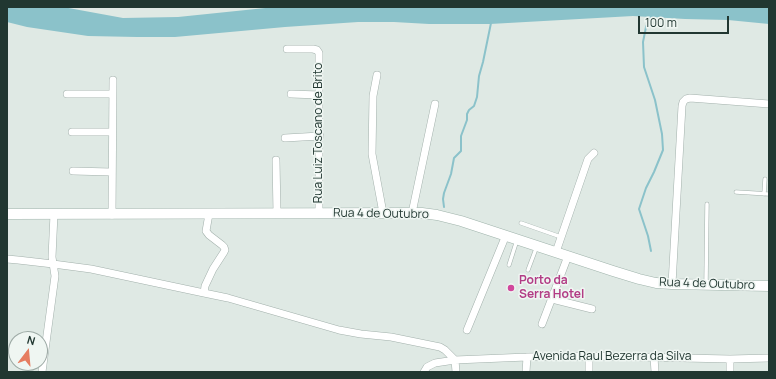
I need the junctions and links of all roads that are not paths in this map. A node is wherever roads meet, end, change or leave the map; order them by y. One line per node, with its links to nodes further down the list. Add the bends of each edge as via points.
1 (287, 49): 7 (street, Rua Luiz Toscano de Brito, via 317,50)
2 (377, 75): 25 (street, via 373,96 372,154)
3 (112, 80): 5 (street)
4 (67, 94): 5 (street)
5 (112, 94): 11 (street)
6 (291, 94): 7 (street)
7 (319, 95): 12 (street, Rua Luiz Toscano de Brito)
8 (435, 104): 26 (street)
9 (769, 104): 42 (street, via 690,98 683,102)
10 (72, 132): 11 (street)
11 (112, 132): 17 (street)
12 (320, 136): 13 (street); 24 (street, Rua Luiz Toscano de Brito)
13 (285, 138)
14 (594, 153): 33 (street, via 588,159)
15 (276, 160): 23 (street)
16 (73, 171): 17 (street)
17 (111, 172): 30 (street)
18 (765, 179): 20 (lane)
19 (736, 192): 20 (lane)
20 (764, 194): 21 (lane)
21 (769, 194)
22 (706, 204): 43 (lane)
23 (277, 213): 24 (main road, Rua 4 de Outubro); 29 (main road, Rua 4 de Outubro)
24 (319, 213): 25 (main road, Rua 4 de Outubro)
25 (383, 213): 26 (main road, Rua 4 de Outubro)
26 (412, 213): 32 (main road, Rua 4 de Outubro, via 460,220)
27 (7, 214): 28 (main road, Rua 4 de Outubro)
28 (54, 214): 30 (main road, Rua 4 de Outubro); 39 (street)
29 (209, 214): 30 (main road, Rua 4 de Outubro); 45 (street, via 206,231 225,250 213,268)
30 (112, 215)
31 (521, 223): 33 (lane)
32 (506, 235): 34 (main road, Rua 4 de Outubro); 49 (street)
33 (561, 237): 36 (street)
34 (518, 239): 35 (main road, Rua 4 de Outubro); 40 (lane)
35 (537, 245): 36 (main road, Rua 4 de Outubro); 41 (lane)
36 (556, 252): 37 (main road, Rua 4 de Outubro)
37 (568, 256): 42 (main road, Rua 4 de Outubro, via 639,279); 46 (street)
38 (7, 260): 39 (street)
39 (53, 264): 45 (street, via 108,272); 56 (street, via 55,276)
40 (509, 265)
41 (528, 270)
42 (672, 284): 43 (main road, Rua 4 de Outubro)
43 (706, 285): 44 (main road, Rua 4 de Outubro)
44 (769, 286)
45 (204, 292): 55 (street, via 339,330 440,347)
46 (552, 299): 47 (street); 48 (street)
47 (592, 309)
48 (542, 324)
49 (467, 330)
50 (589, 356): 51 (street, Avenida Raul Bezerra da Silva); 52 (street, Avenida Raul Bezerra da Silva); 60 (street)
51 (527, 357): 55 (street, Avenida Raul Bezerra da Silva); 59 (street)
52 (654, 357): 53 (street, Avenida Raul Bezerra da Silva); 61 (street)
53 (730, 358): 54 (street, Avenida Raul Bezerra da Silva); 62 (street)
54 (769, 358)
55 (455, 360): 57 (street, Avenida Raul Bezerra da Silva, via 435,363); 58 (street)
56 (42, 372)
57 (424, 372)
58 (456, 372)
59 (526, 372)
60 (589, 372)
61 (654, 372)
62 (730, 372)

